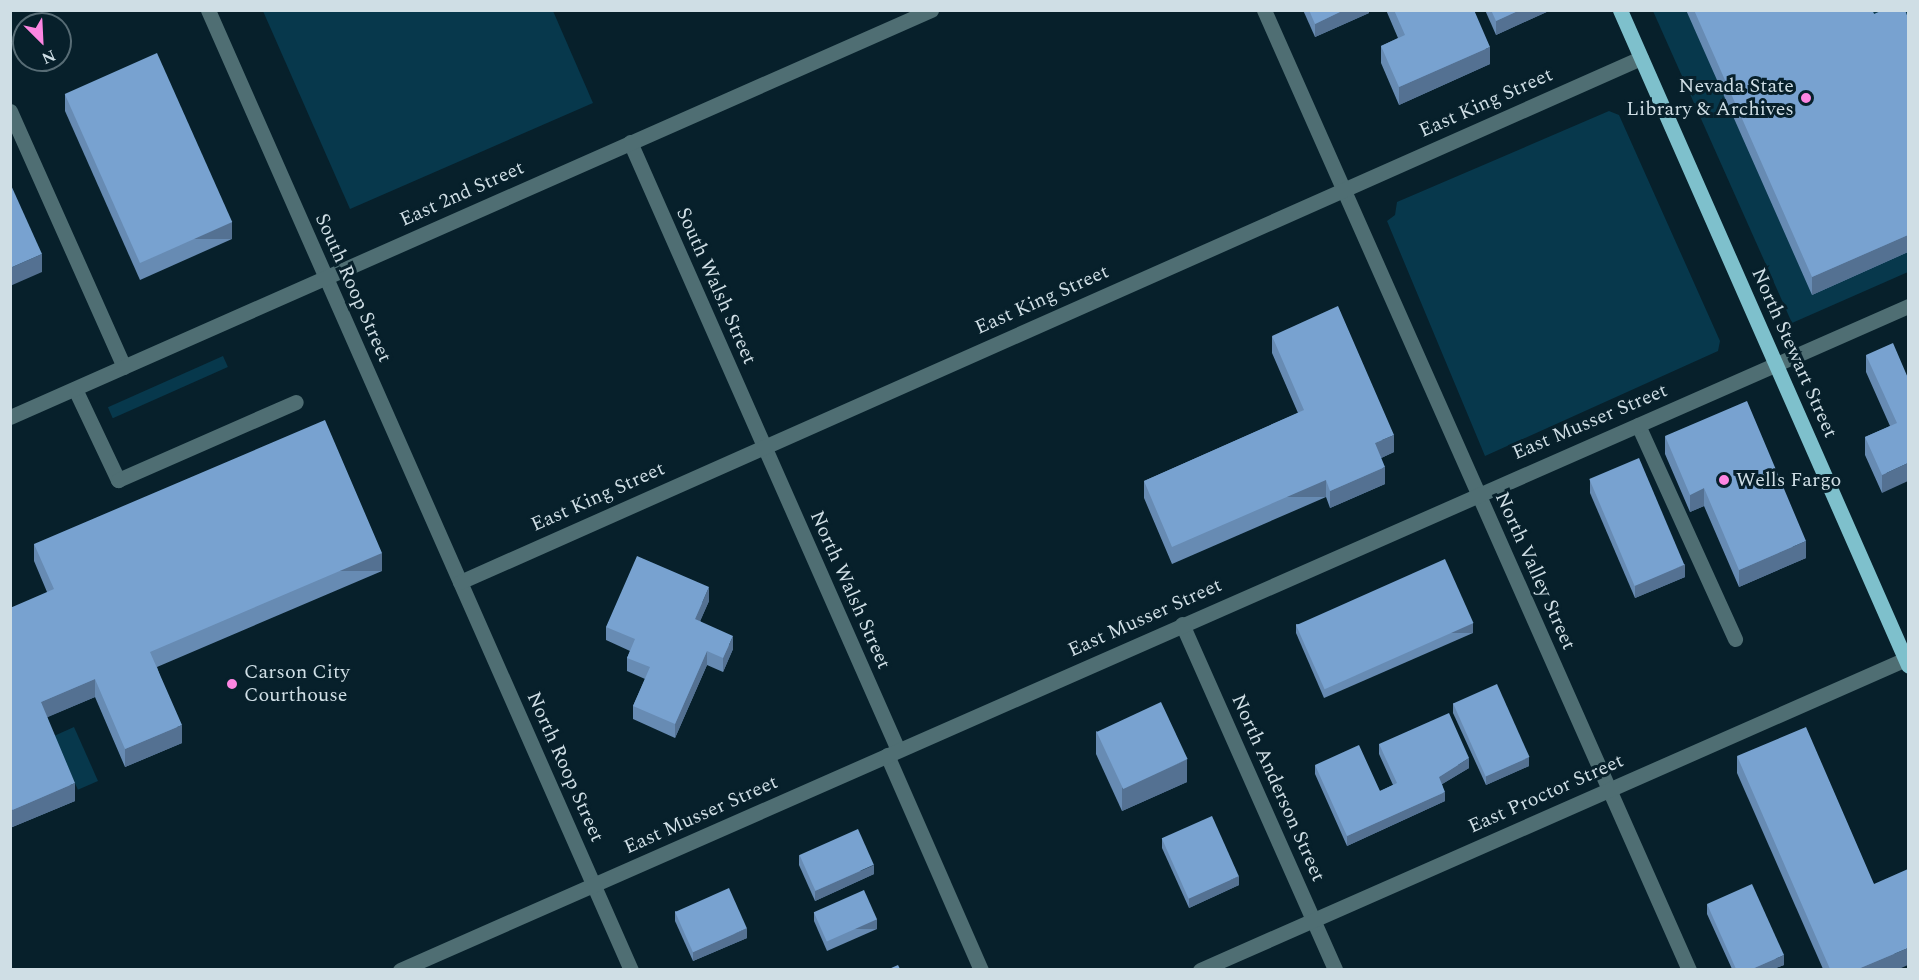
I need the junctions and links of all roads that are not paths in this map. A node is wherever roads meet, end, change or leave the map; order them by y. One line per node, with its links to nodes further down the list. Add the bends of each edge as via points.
1 (208, 10): 9 (street, South Roop Street)
2 (931, 10): 7 (street, East 2nd Street)
3 (1264, 10): 8 (street, North Valley Street)
4 (1620, 10): 5 (main road, North Stewart Street)
5 (1641, 58): 8 (street, East King Street); 11 (main road, North Stewart Street)
6 (10, 111): 12 (street)
7 (630, 142): 9 (street, East 2nd Street); 17 (street, South Walsh Street)
8 (1344, 190): 17 (street, East King Street); 18 (street, North Valley Street)
9 (325, 278): 12 (street, East 2nd Street); 19 (street, South Roop Street)
10 (1908, 306): 11 (street, East Musser Street)
11 (1776, 364): 16 (street, East Musser Street); 22 (main road, North Stewart Street)
12 (124, 367): 13 (street, East 2nd Street)
13 (75, 389): 14 (street, via 118,480); 15 (street, East 2nd Street)
14 (296, 402)
15 (10, 417)
16 (1638, 424): 18 (street, East Musser Street); 21 (street)
17 (764, 446): 19 (street, East King Street); 23 (street, North Walsh Street)
18 (1478, 494): 20 (street, East Musser Street); 24 (street, North Valley Street)
19 (460, 582): 25 (street, North Roop Street)
20 (1182, 624): 23 (street, East Musser Street); 26 (street, North Anderson Street)
21 (1734, 639)
22 (1908, 661): 24 (street, East Proctor Street)
23 (892, 753): 25 (street, East Musser Street); 29 (street, North Walsh Street)
24 (1609, 790): 26 (street, East Proctor Street); 32 (street, North Valley Street)
25 (594, 885): 27 (street, East Musser Street); 28 (street, North Roop Street)
26 (1313, 920): 30 (street, East Proctor Street); 31 (street, North Anderson Street)
27 (400, 969)
28 (631, 969)
29 (981, 969)
30 (1200, 969)
31 (1335, 969)
32 (1689, 969)

